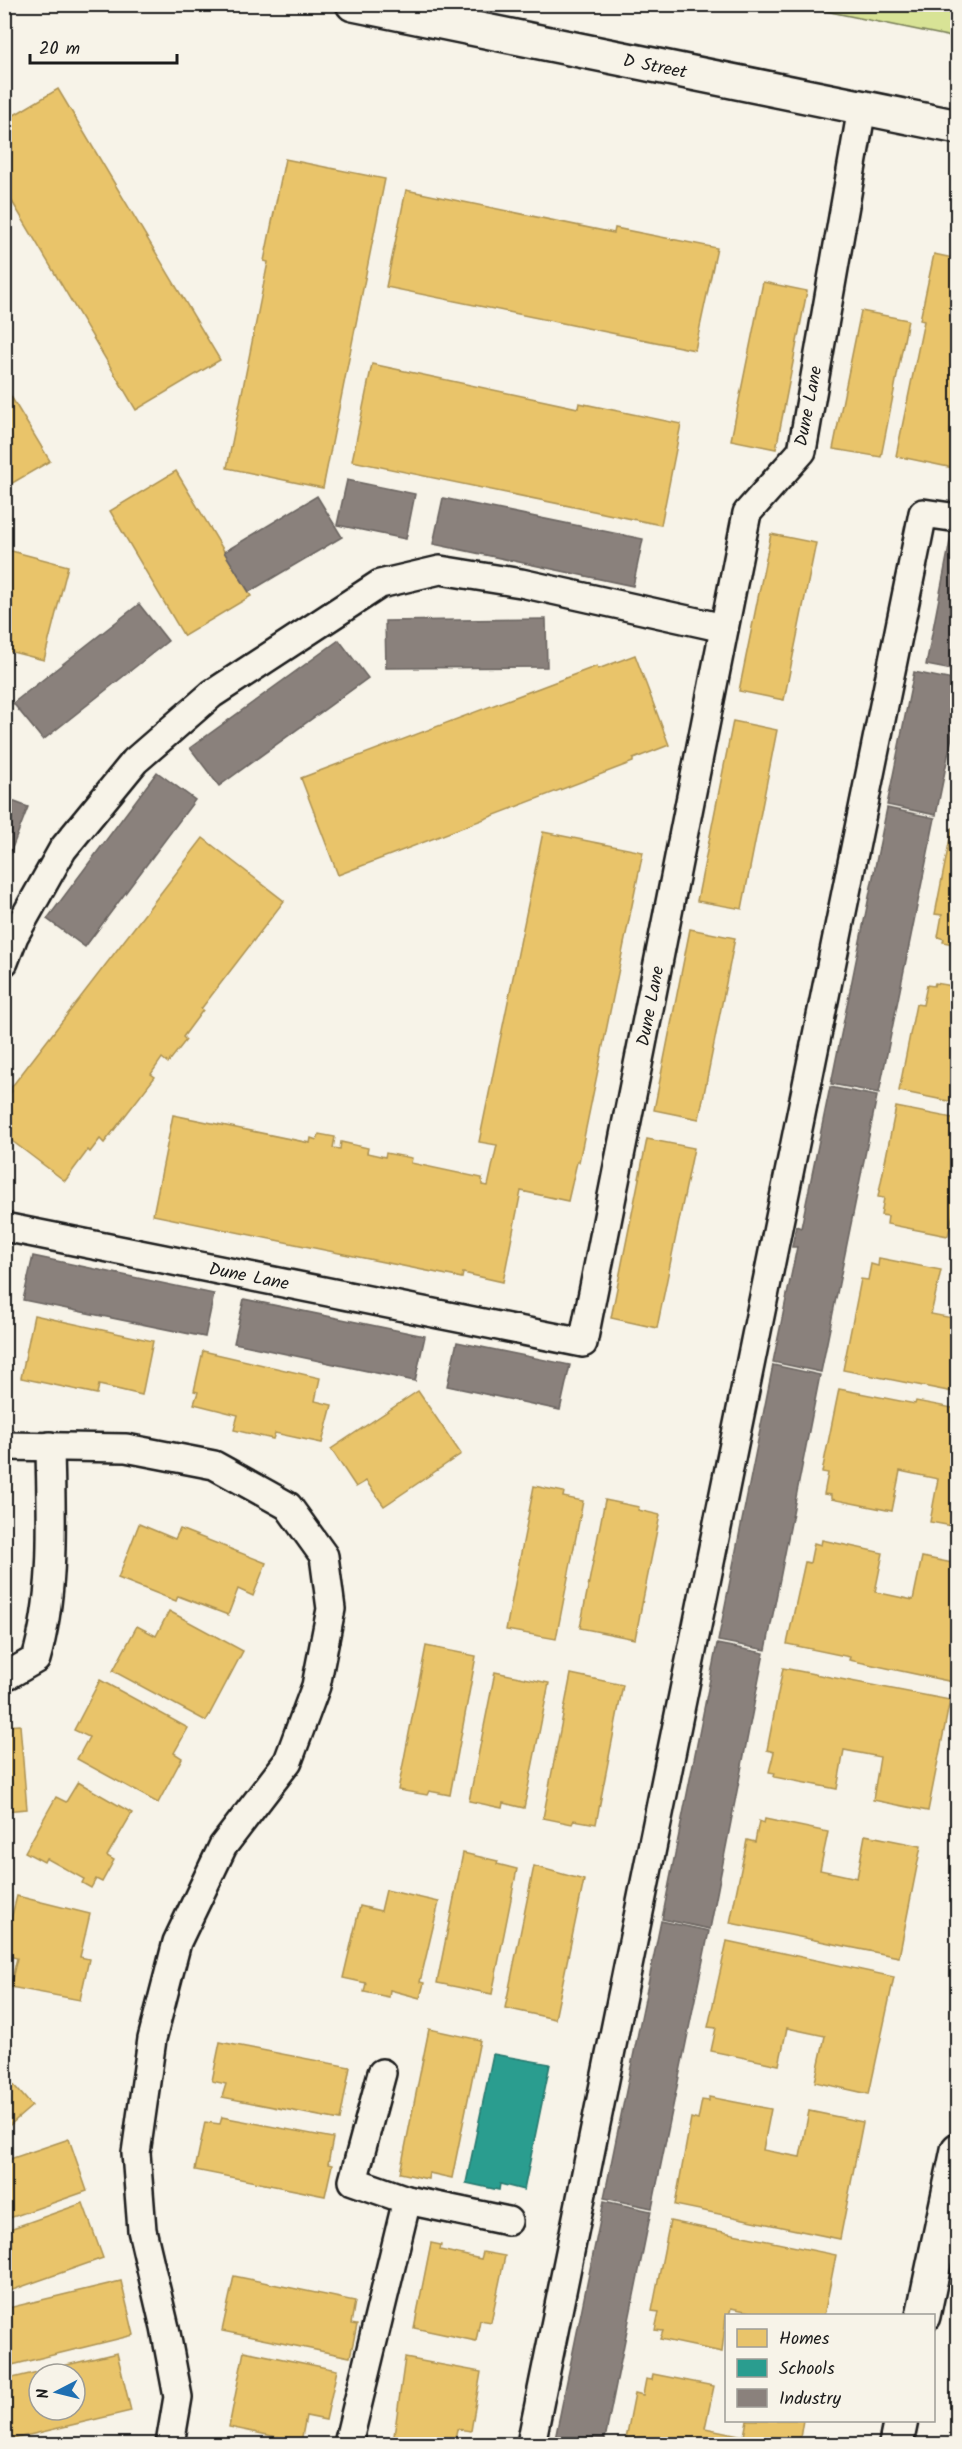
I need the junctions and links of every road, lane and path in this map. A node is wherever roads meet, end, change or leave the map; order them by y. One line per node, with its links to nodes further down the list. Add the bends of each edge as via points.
1 (353, 4): 2 (street, D Street)
2 (862, 108): 3 (street, D Street); 5 (lane, Dune Lane, via 802,451 747,513)
3 (957, 127)
4 (957, 518): 19 (lane, via 923,513)
5 (724, 628): 6 (lane, via 521,583 440,570 380,584 212,694 135,761 63,849 14,936); 7 (lane, Dune Lane, via 583,1343)
6 (4, 962)
7 (4, 1227)
8 (4, 1446): 9 (lane)
9 (50, 1446): 10 (lane, via 51,1542 45,1627 36,1659); 17 (lane, via 126,1448 214,1465 288,1506 324,1556 330,1610 316,1686 288,1761 223,1846 177,1942 152,2040 135,2153 142,2230 178,2397)
10 (4, 1675)
11 (382, 2073): 13 (lane, via 353,2181)
12 (957, 2150): 15 (street)
13 (407, 2200): 14 (lane); 18 (lane)
14 (508, 2221)
15 (923, 2314)
16 (901, 2422): 20 (street)
17 (170, 2445)
18 (348, 2445)
19 (531, 2445)
20 (896, 2445)

